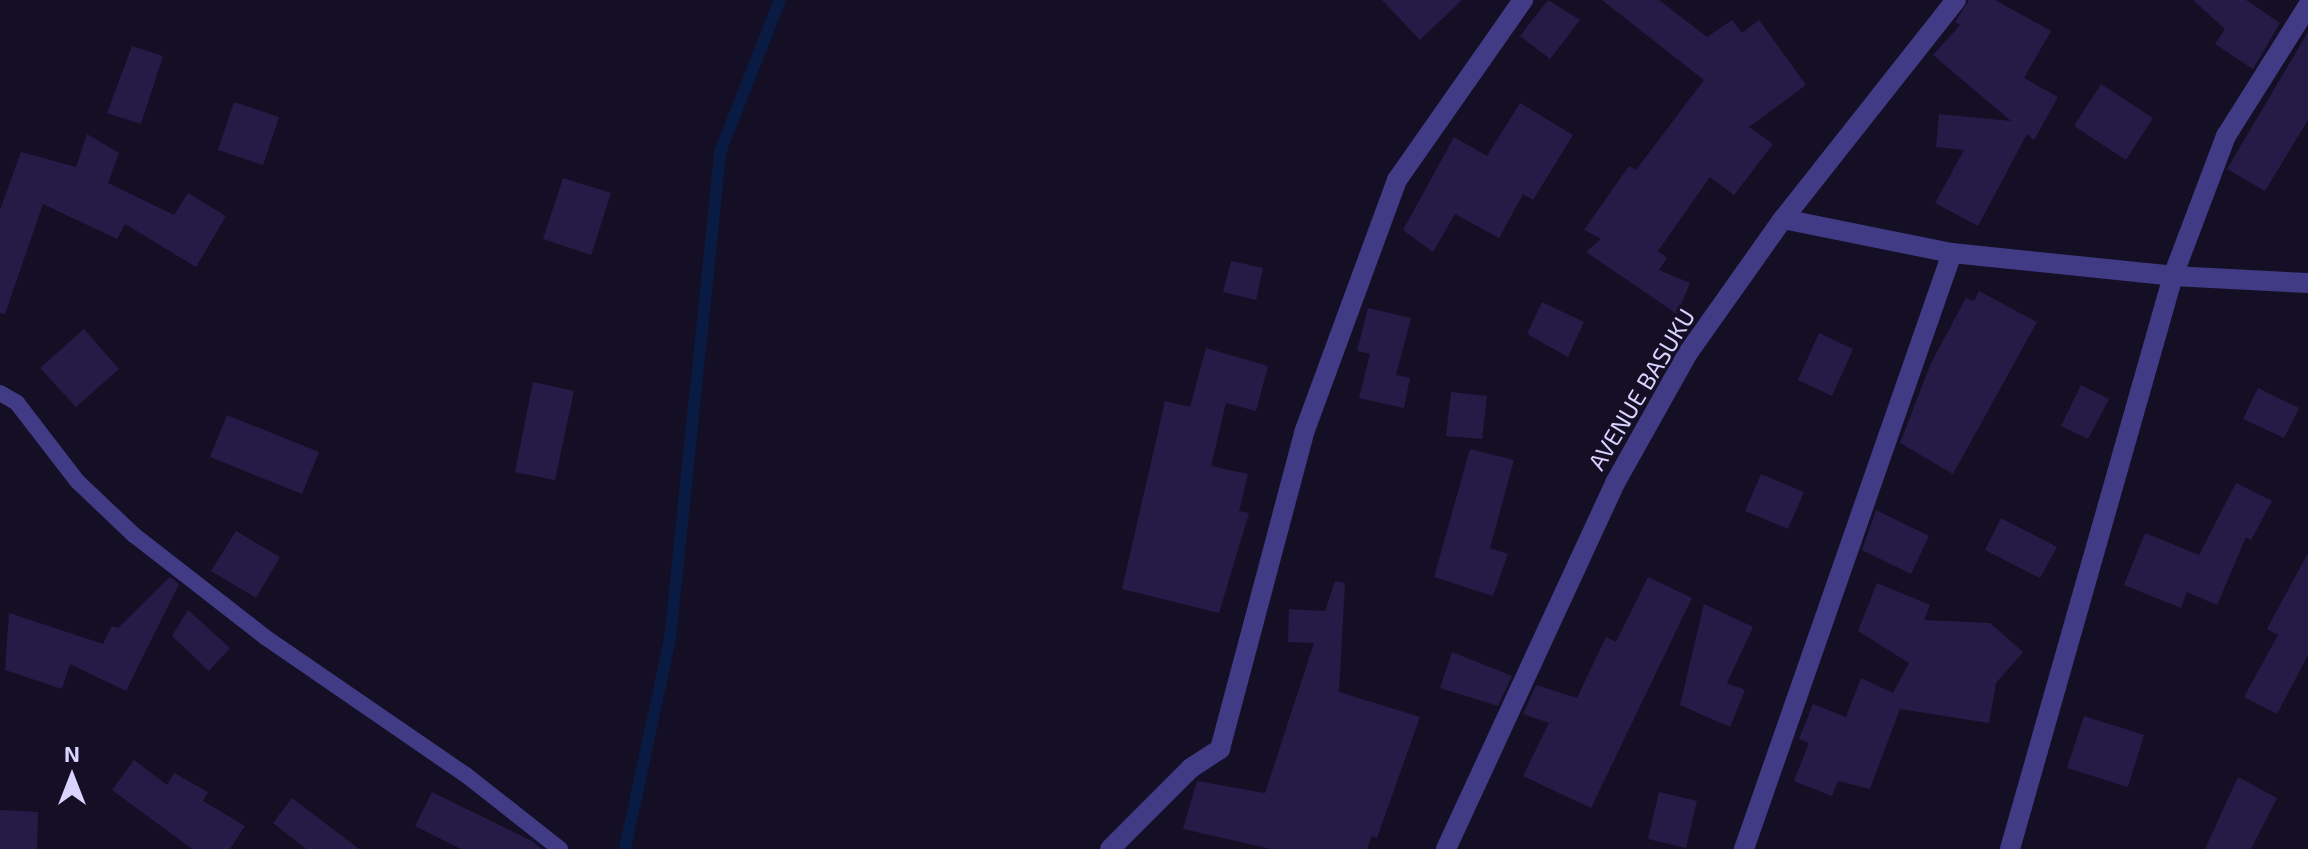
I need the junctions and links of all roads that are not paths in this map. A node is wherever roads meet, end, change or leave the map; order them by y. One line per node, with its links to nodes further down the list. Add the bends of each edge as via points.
1 (1523, 0): 10 (street, via 1397,180 1305,430 1220,749 1191,768)
2 (1956, 0): 4 (street, AVENUE BASUKU)
3 (2308, 6): 6 (street, via 2226,136)
4 (1783, 219): 5 (street); 11 (street, AVENUE BASUKU, via 1688,353 1615,483)
5 (1952, 253): 6 (street); 12 (street)
6 (2173, 276): 7 (street); 13 (street)
7 (2308, 283)
8 (0, 393): 9 (lane, via 17,403 77,481 134,535 265,637 466,775)
9 (560, 849)
10 (1110, 849)
11 (1446, 849)
12 (1744, 849)
13 (2010, 849)

